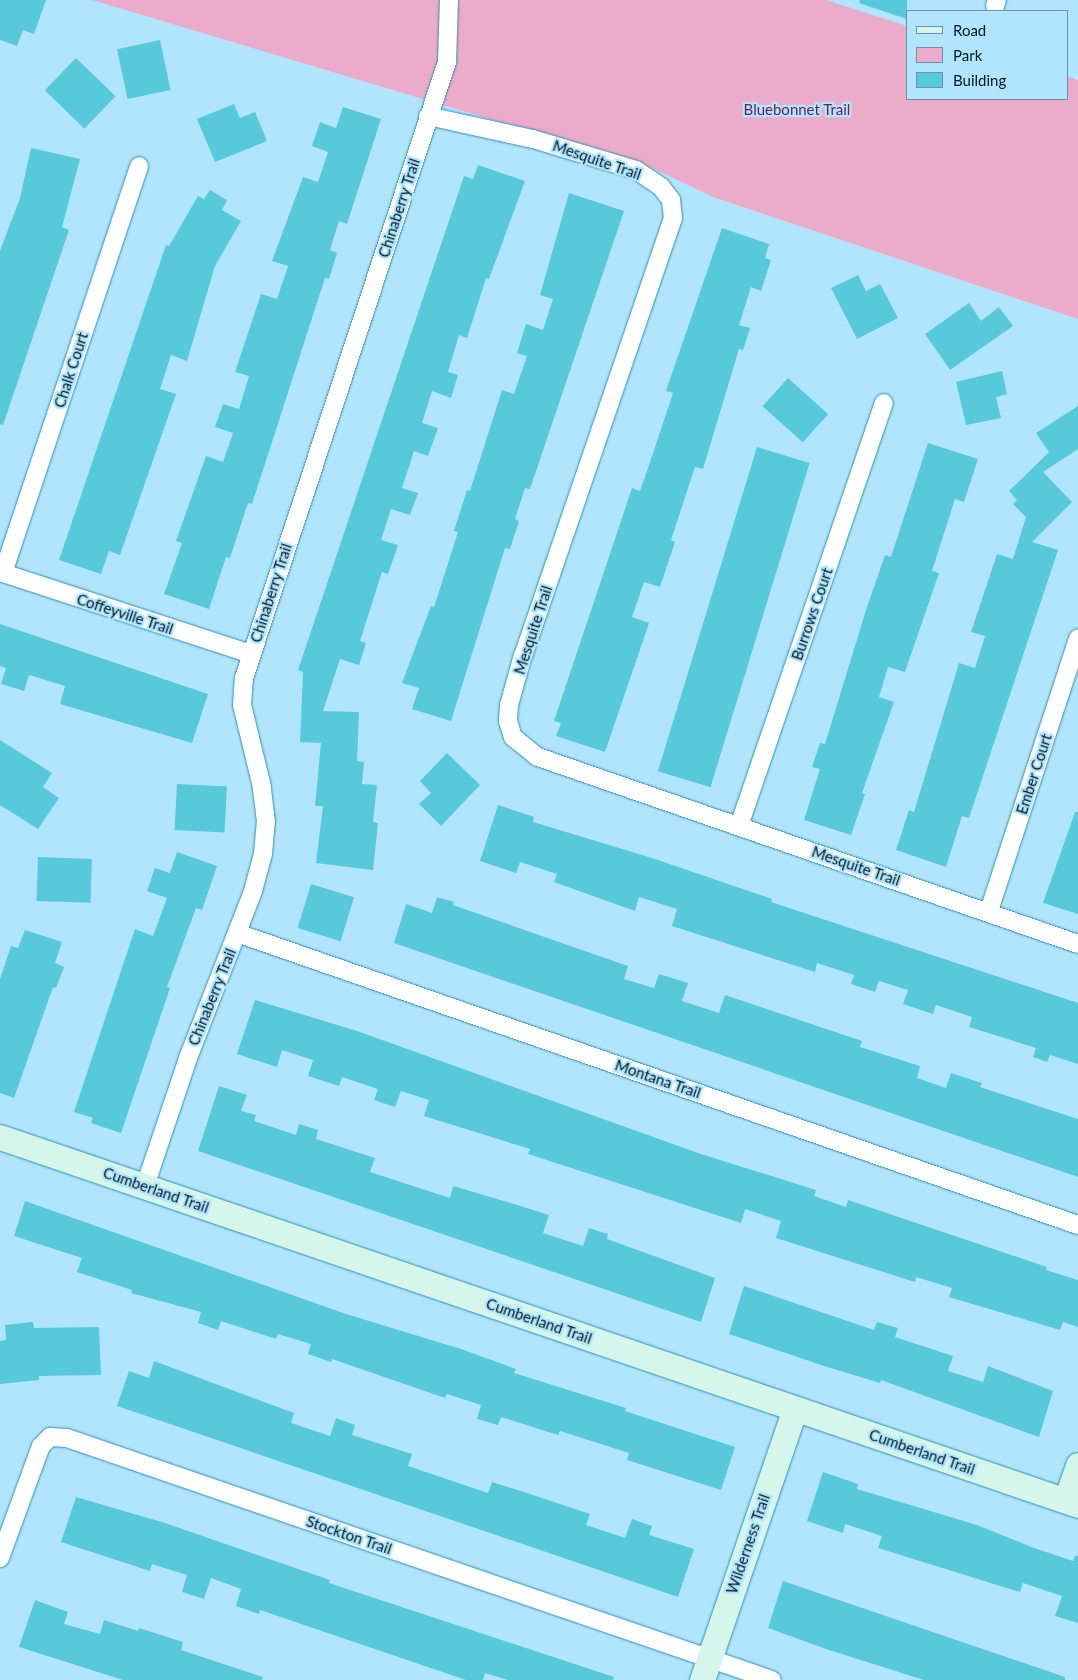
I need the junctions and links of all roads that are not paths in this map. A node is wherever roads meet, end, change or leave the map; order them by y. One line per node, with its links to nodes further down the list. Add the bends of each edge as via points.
1 (449, 0): 2 (street, Chinaberry Trail, via 447,62)
2 (428, 116): 7 (street, Chinaberry Trail); 8 (street, Mesquite Trail, via 533,139 636,170 661,187 670,200 673,218 523,656 509,705 508,721 513,737 538,757)
3 (139, 166): 5 (street, Chalk Court)
4 (884, 402): 8 (street, Burrows Court)
5 (2, 572): 7 (street, Coffeyville Trail)
6 (1078, 638): 9 (street, Ember Court)
7 (250, 654): 10 (street, Chinaberry Trail, via 242,705 262,787 266,822 263,854)
8 (739, 826): 9 (street, Mesquite Trail)
9 (989, 911): 11 (street, Mesquite Trail)
10 (237, 934): 13 (street, Chinaberry Trail, via 188,1058); 14 (street, Montana Trail)
11 (1078, 944)
12 (0, 1137): 13 (street, Cumberland Trail)
13 (145, 1186): 15 (street, Cumberland Trail)
14 (1078, 1225)
15 (795, 1408): 17 (street, Cumberland Trail); 19 (street, Wilderness Trail)
16 (1078, 1465): 17 (street)
17 (1072, 1503)
18 (0, 1558): 19 (street, Stockton Trail, via 42,1446 50,1437 67,1438)
19 (706, 1669): 20 (street, Stockton Trail)
20 (772, 1680)

